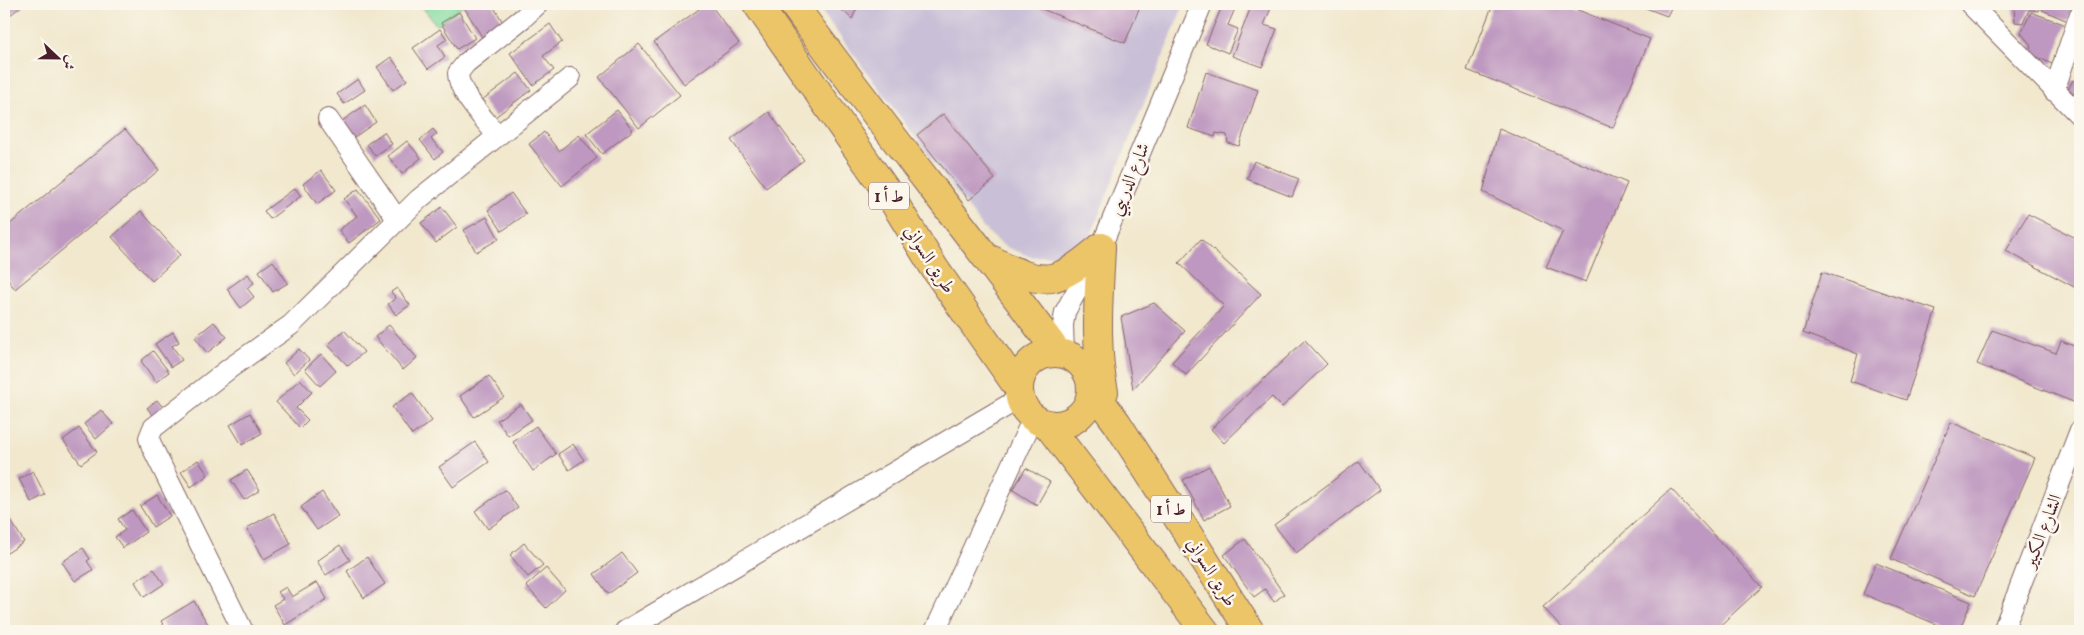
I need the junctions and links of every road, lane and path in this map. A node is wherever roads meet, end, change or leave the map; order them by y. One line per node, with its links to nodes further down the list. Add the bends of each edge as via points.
1 (538, 4): 11 (street, via 466,63 458,74 468,99)
2 (757, 4): 17 (highway, طريق السواني / ط أ 1)
3 (793, 4): 14 (highway, ط أ 1)
4 (1202, 4): 13 (street, شارع الدريبي)
5 (1970, 4): 8 (street)
6 (2080, 14): 8 (street)
7 (570, 78): 11 (street)
8 (2054, 91): 9 (street)
9 (2080, 116)
10 (328, 119): 12 (street)
11 (497, 136): 12 (street)
12 (397, 219): 20 (street, via 290,325 153,428 152,447)
13 (1101, 247): 14 (highway, via 1075,269 1046,279 1017,273); 15 (street, شارع الدريبي, via 1065,312); 18 (highway, via 1099,356)
14 (987, 257): 15 (highway, ط أ 1)
15 (1061, 353): 16 (highway, via 1075,358 1084,366); 17 (highway, via 1049,353 1034,360 1023,373)
16 (1091, 388): 17 (highway, via 1088,404 1078,417 1063,424); 18 (highway, طريق السواني / ط أ 1)
17 (1030, 407): 21 (street); 22 (street); 23 (highway, طريق السواني / ط أ 1)
18 (1108, 414): 24 (highway, طريق السواني / ط أ 1, via 1117,423)
19 (2080, 430): 25 (street, الشارع الكبير)
20 (243, 631)
21 (625, 631)
22 (935, 631)
23 (1205, 631)
24 (1250, 631)
25 (2003, 631)

